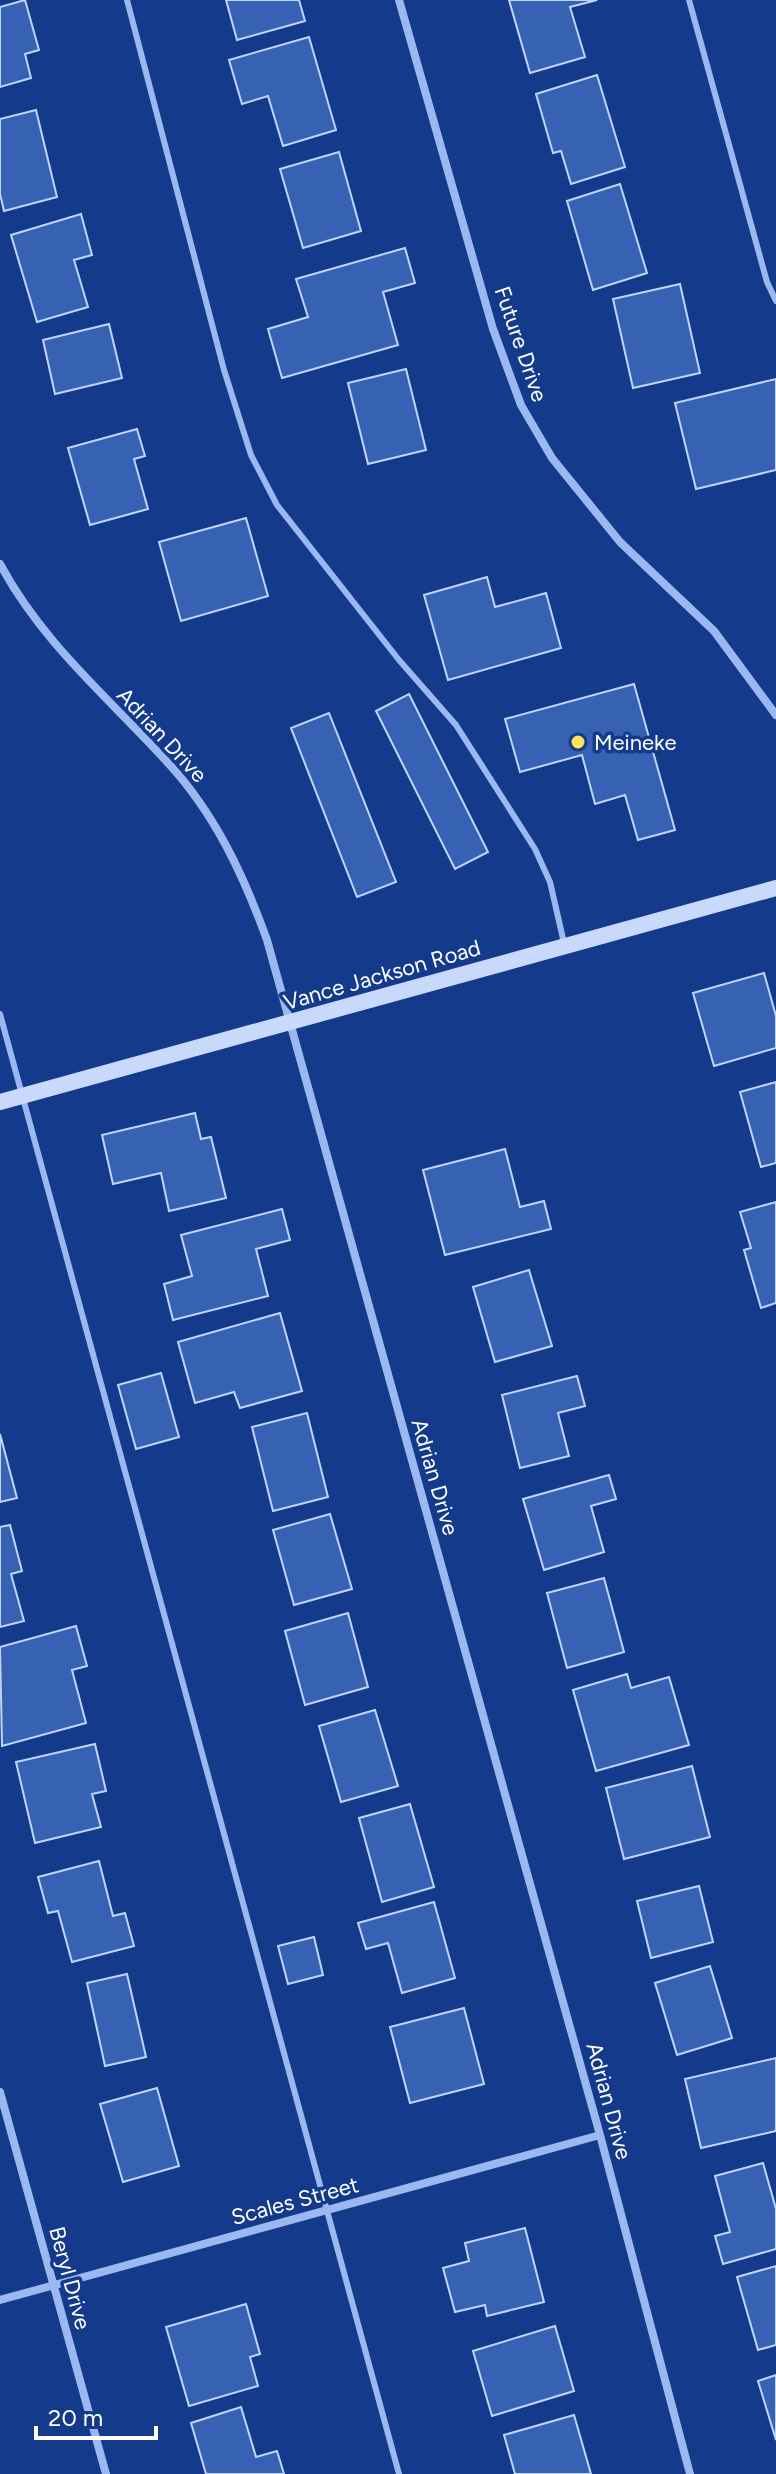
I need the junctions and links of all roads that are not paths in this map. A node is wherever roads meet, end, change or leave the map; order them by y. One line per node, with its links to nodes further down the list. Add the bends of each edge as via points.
1 (127, 0): 8 (lane, via 251,455 277,505 456,725 535,849 550,882)
2 (399, 0): 6 (street, Future Drive, via 493,329 521,405 552,458 620,542 714,631)
3 (689, 0): 4 (lane)
4 (776, 301)
5 (0, 564): 10 (street, Adrian Drive, via 14,591 83,678 171,766 203,806 252,896)
6 (776, 715)
7 (776, 888): 8 (main road, Vance Jackson Road)
8 (565, 947): 10 (main road, Vance Jackson Road)
9 (0, 1014): 11 (lane)
10 (291, 1023): 11 (main road, Vance Jackson Road); 14 (street, Adrian Drive)
11 (23, 1096): 12 (main road, Vance Jackson Road); 15 (lane)
12 (0, 1102)
13 (0, 2092): 16 (street, Beryl Drive)
14 (600, 2135): 15 (street, Scales Street); 20 (street, Adrian Drive)
15 (328, 2211): 16 (street, Scales Street); 19 (lane)
16 (53, 2286): 17 (street, Scales Street); 18 (street, Beryl Drive)
17 (0, 2300)
18 (106, 2474)
19 (399, 2474)
20 (690, 2474)

